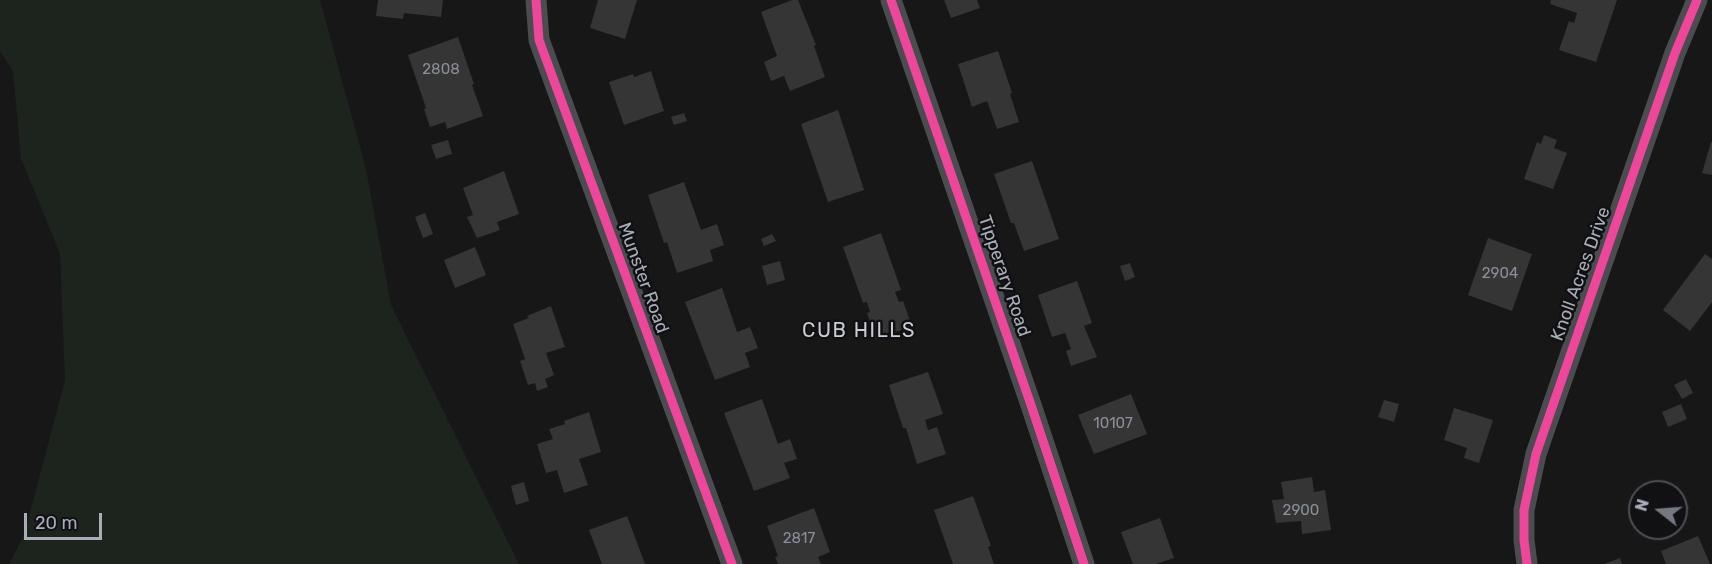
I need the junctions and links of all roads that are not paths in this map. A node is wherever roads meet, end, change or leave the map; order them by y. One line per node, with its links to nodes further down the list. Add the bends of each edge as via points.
1 (536, 0): 4 (street, Munster Road, via 539,40)
2 (891, 0): 5 (street, Tipperary Road)
3 (1696, 0): 6 (street, Knoll Acres Drive, via 1536,454 1524,510)
4 (732, 564)
5 (1084, 564)
6 (1527, 564)

